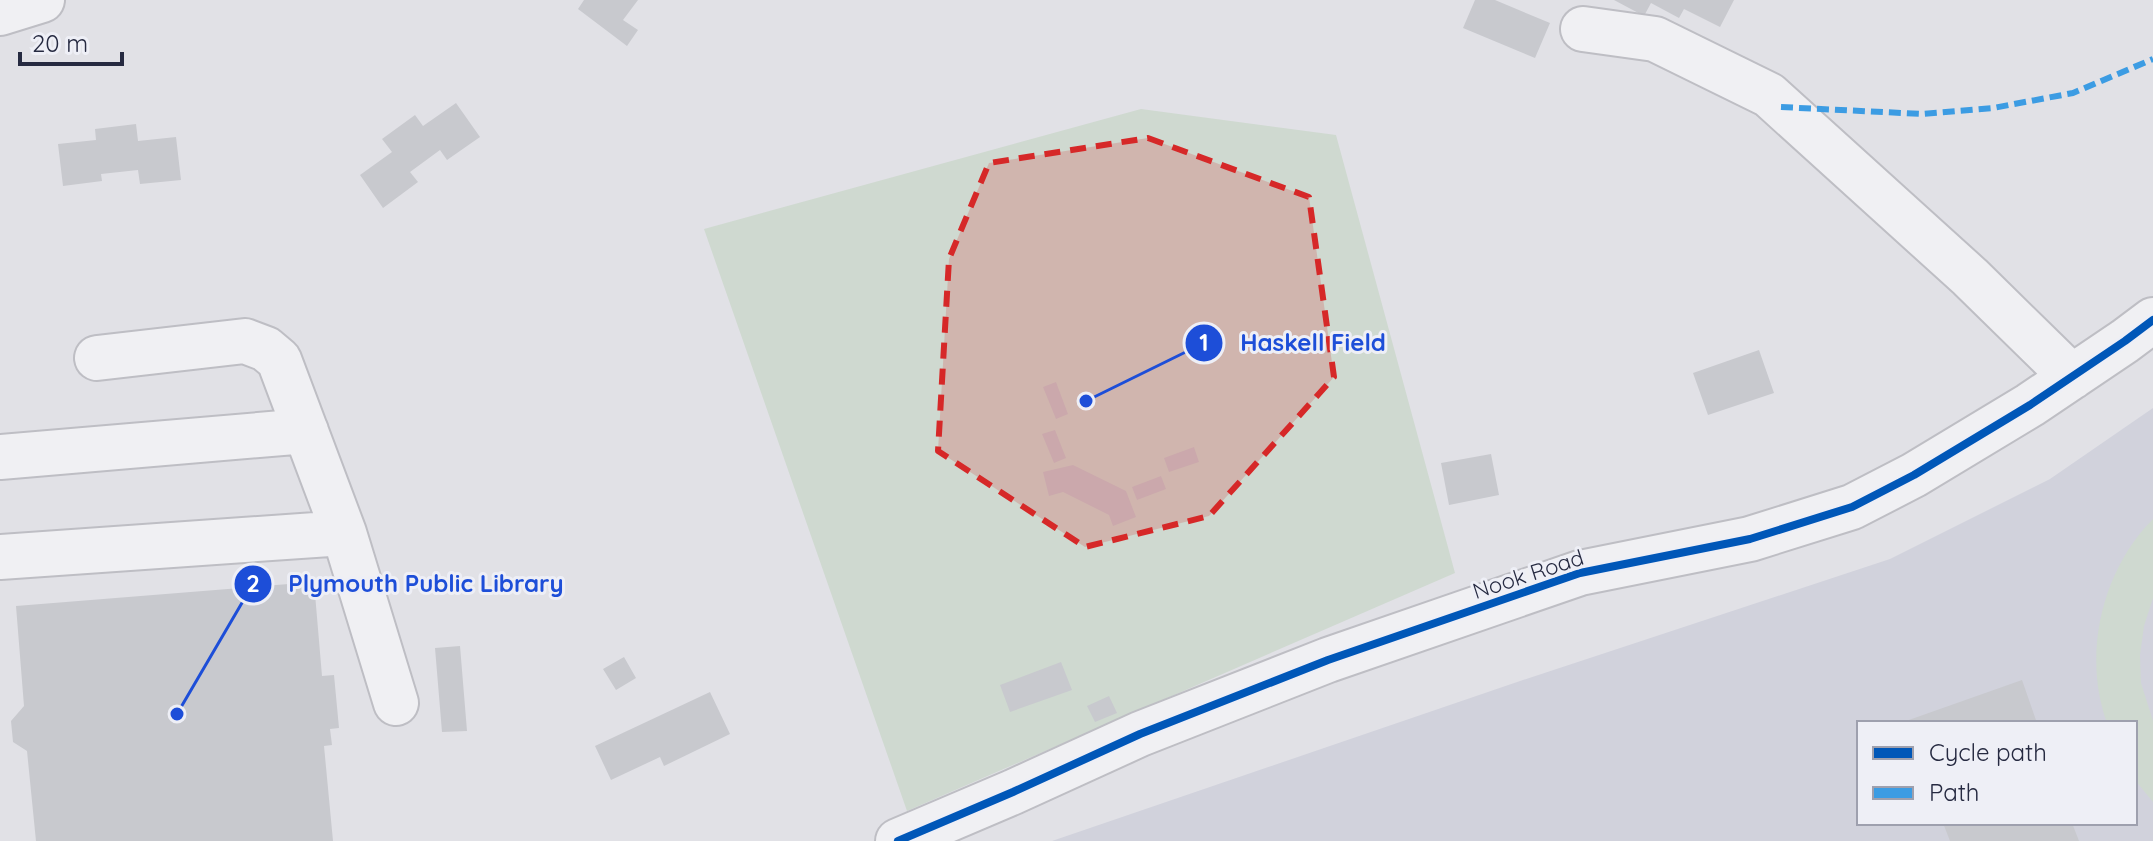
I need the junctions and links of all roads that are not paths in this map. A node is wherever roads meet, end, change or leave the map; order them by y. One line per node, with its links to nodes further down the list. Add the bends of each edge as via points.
1 (42, 0): 2 (street)
2 (0, 13)
3 (1583, 29): 6 (street, via 1655,39 1769,95)
4 (2153, 320): 6 (street, Nook Road)
5 (97, 358): 7 (street, via 245,341 279,360)
6 (2072, 377): 12 (street, Nook Road, via 1852,507 1750,539 1580,573 1328,660 1130,738)
7 (306, 431): 8 (street); 9 (street)
8 (0, 457)
9 (344, 533): 10 (street); 11 (street)
10 (0, 557)
11 (396, 703)
12 (898, 841)

